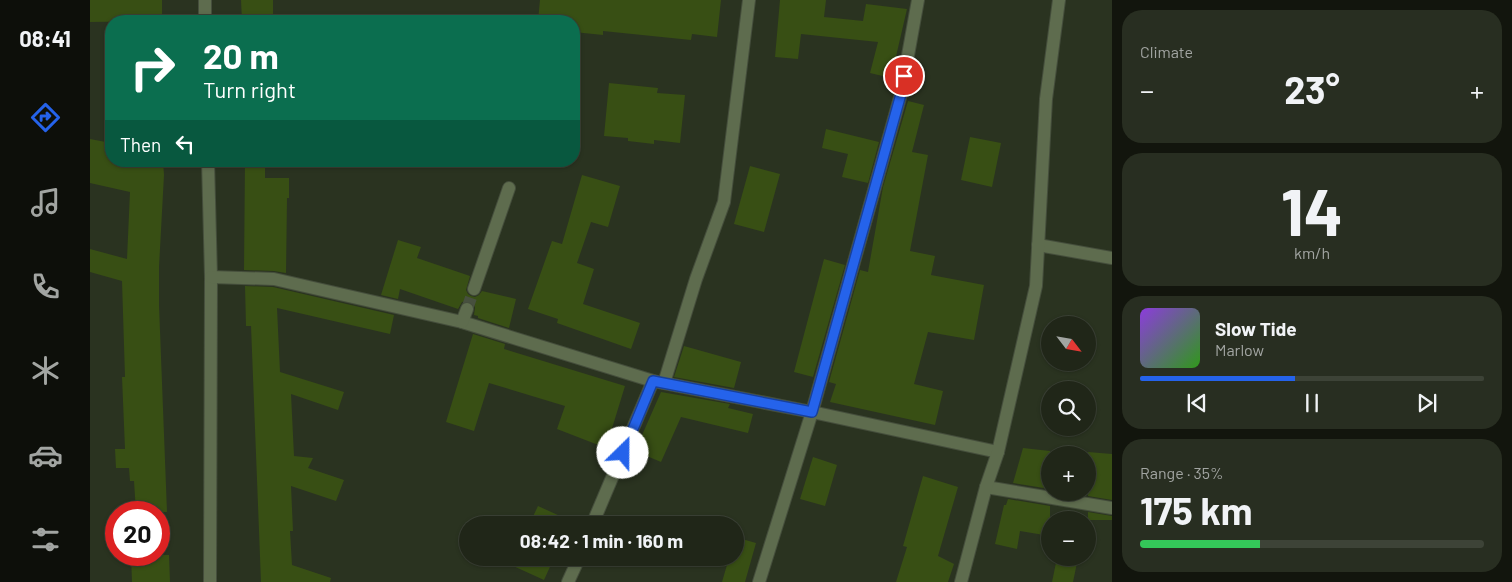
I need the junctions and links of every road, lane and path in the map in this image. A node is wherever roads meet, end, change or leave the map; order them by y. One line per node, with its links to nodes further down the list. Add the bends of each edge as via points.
1 (205, 0): 5 (street)
2 (749, 0): 12 (street, via 724,202)
3 (918, 0): 13 (street, via 901,94)
4 (1059, 0): 8 (street, via 1046,99)
5 (205, 15)
6 (208, 167): 10 (street)
7 (509, 188): 11 (street)
8 (1038, 245): 9 (street); 14 (street, via 1036,286)
9 (1112, 258)
10 (211, 277): 12 (street, via 274,279 465,316); 19 (street)
11 (474, 289)
12 (659, 382): 13 (street); 17 (street)
13 (812, 412): 14 (street); 21 (street)
14 (998, 452): 15 (street)
15 (986, 487): 16 (street); 22 (street)
16 (1112, 508)
17 (596, 516)
18 (575, 566): 20 (street)
19 (210, 582)
20 (568, 582)
21 (758, 582)
22 (962, 582)

